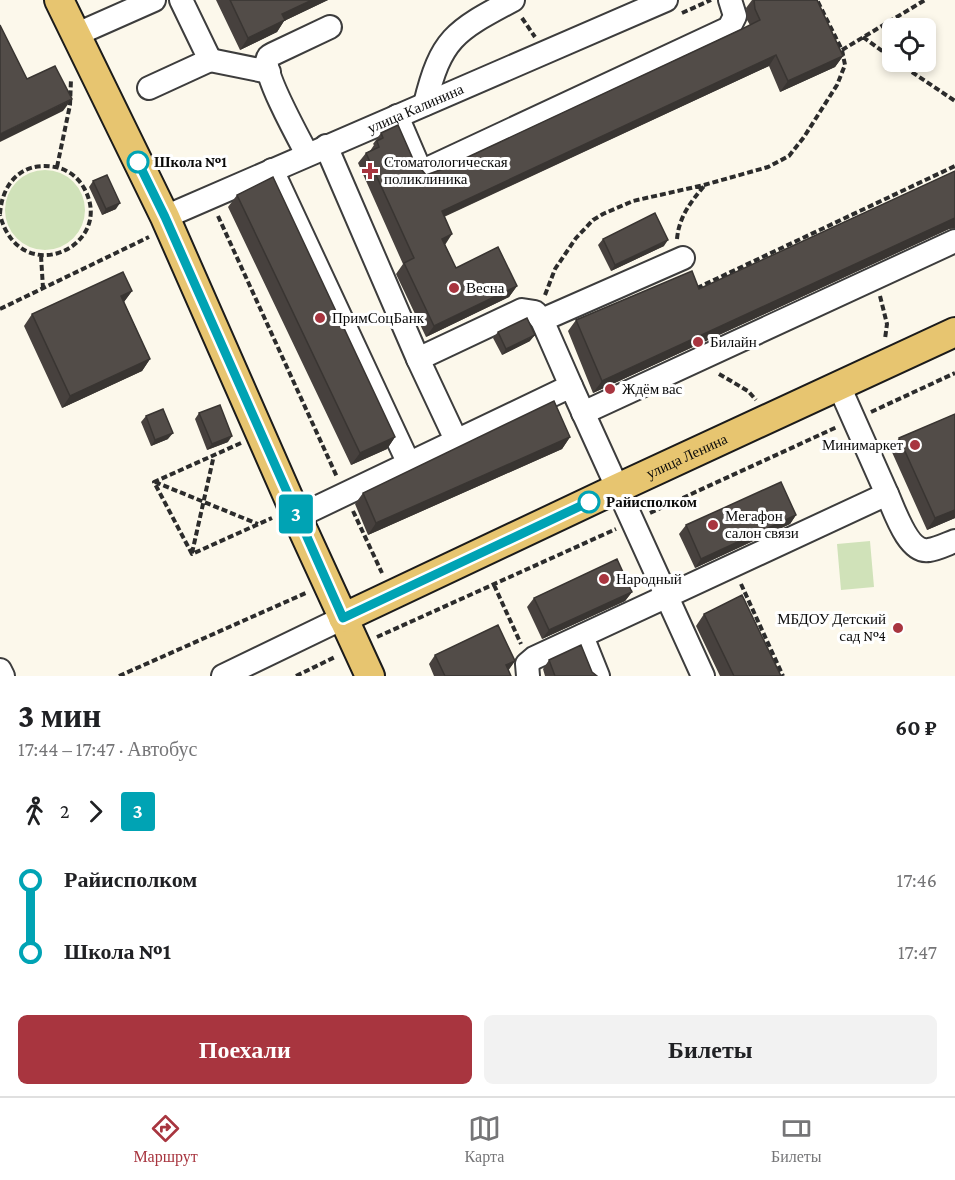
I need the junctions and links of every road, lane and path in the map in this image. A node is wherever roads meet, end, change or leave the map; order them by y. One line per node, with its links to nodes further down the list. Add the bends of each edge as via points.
1 (59, 0): 10 (main road)
2 (154, 0): 10 (street)
3 (181, 0): 15 (street)
4 (513, 0): 14 (path); 21 (street, via 458,31 439,59)
5 (666, 0): 14 (street, улица Калинина)
6 (730, 0): 22 (street, via 735,16 729,28 427,170 418,165)
7 (817, 0): 12 (path)
8 (925, 0): 11 (path)
9 (330, 27): 16 (street, via 269,56)
10 (75, 35): 30 (main road)
11 (863, 37): 12 (path); 13 (path)
12 (842, 50): 27 (path, via 845,65 837,85 789,156 768,167)
13 (882, 51)
14 (544, 52): 21 (street, улица Калинина)
15 (210, 60): 16 (street); 19 (street)
16 (269, 72): 23 (street)
17 (912, 72): 20 (path)
18 (71, 75): 25 (path, via 70,105)
19 (149, 88)
20 (955, 101)
21 (425, 104): 22 (street, улица Калинина)
22 (397, 116): 23 (street, улица Калинина)
23 (317, 150): 26 (street, улица Калинина); 43 (street)
24 (955, 166): 35 (path)
25 (57, 167): 29 (path, via 29,168 17,176 1,199); 32 (path, via 81,182 91,209 89,223 71,248 57,255)
26 (272, 170): 28 (street, улица Калинина); 53 (street)
27 (704, 185): 33 (path, via 678,225 677,239); 39 (path, via 633,201 593,220 555,269)
28 (209, 196): 30 (street, улица Калинина); 56 (path)
29 (0, 214): 32 (path, via 13,243)
30 (157, 227): 36 (path); 59 (main road)
31 (955, 241): 34 (street)
32 (41, 256): 36 (path)
33 (683, 258): 35 (path); 39 (street)
34 (872, 279): 41 (path, via 887,324); 42 (street)
35 (697, 288): 37 (path)
36 (43, 289): 38 (path)
37 (702, 298)
38 (0, 309)
39 (540, 317): 43 (street, via 522,310); 45 (street)
40 (955, 332): 46 (main road, улица Ленина)
41 (885, 342)
42 (706, 356): 47 (path, via 711,367); 48 (street)
43 (418, 359): 51 (street)
44 (955, 373): 49 (path)
45 (571, 386): 48 (street); 51 (street)
46 (838, 386): 49 (street); 55 (main road, улица Ленина)
47 (757, 401)
48 (583, 413): 55 (street)
49 (854, 420): 57 (street); 60 (path)
50 (245, 441): 52 (path)
51 (457, 442): 53 (street)
52 (214, 455): 54 (path); 58 (path)
53 (409, 464): 56 (street)
54 (154, 482): 58 (path); 63 (path)
55 (618, 488): 60 (street); 69 (main road, улица Ленина)
56 (345, 494): 59 (street); 65 (path)
57 (887, 494): 62 (street, via 910,543 918,550 927,551); 64 (street)
58 (203, 502): 61 (path); 63 (path)
59 (288, 516): 61 (path); 69 (main road)
60 (633, 521): 66 (path); 68 (street)
61 (258, 524): 63 (path)
62 (955, 541)
63 (192, 554)
64 (733, 566): 68 (street); 81 (path)
65 (382, 573)
66 (494, 585): 71 (path); 73 (path)
67 (312, 591): 75 (path)
68 (668, 596): 70 (street); 80 (street)
69 (343, 618): 71 (main road); 76 (street, улица Ленина)
70 (582, 636): 73 (street); 79 (street)
71 (357, 647): 77 (path); 78 (main road)
72 (0, 670): 74 (street)
73 (526, 671)
74 (3, 676)
75 (119, 676)
76 (223, 676)
77 (296, 676)
78 (370, 676)
79 (598, 676)
80 (703, 676)
81 (783, 676)

